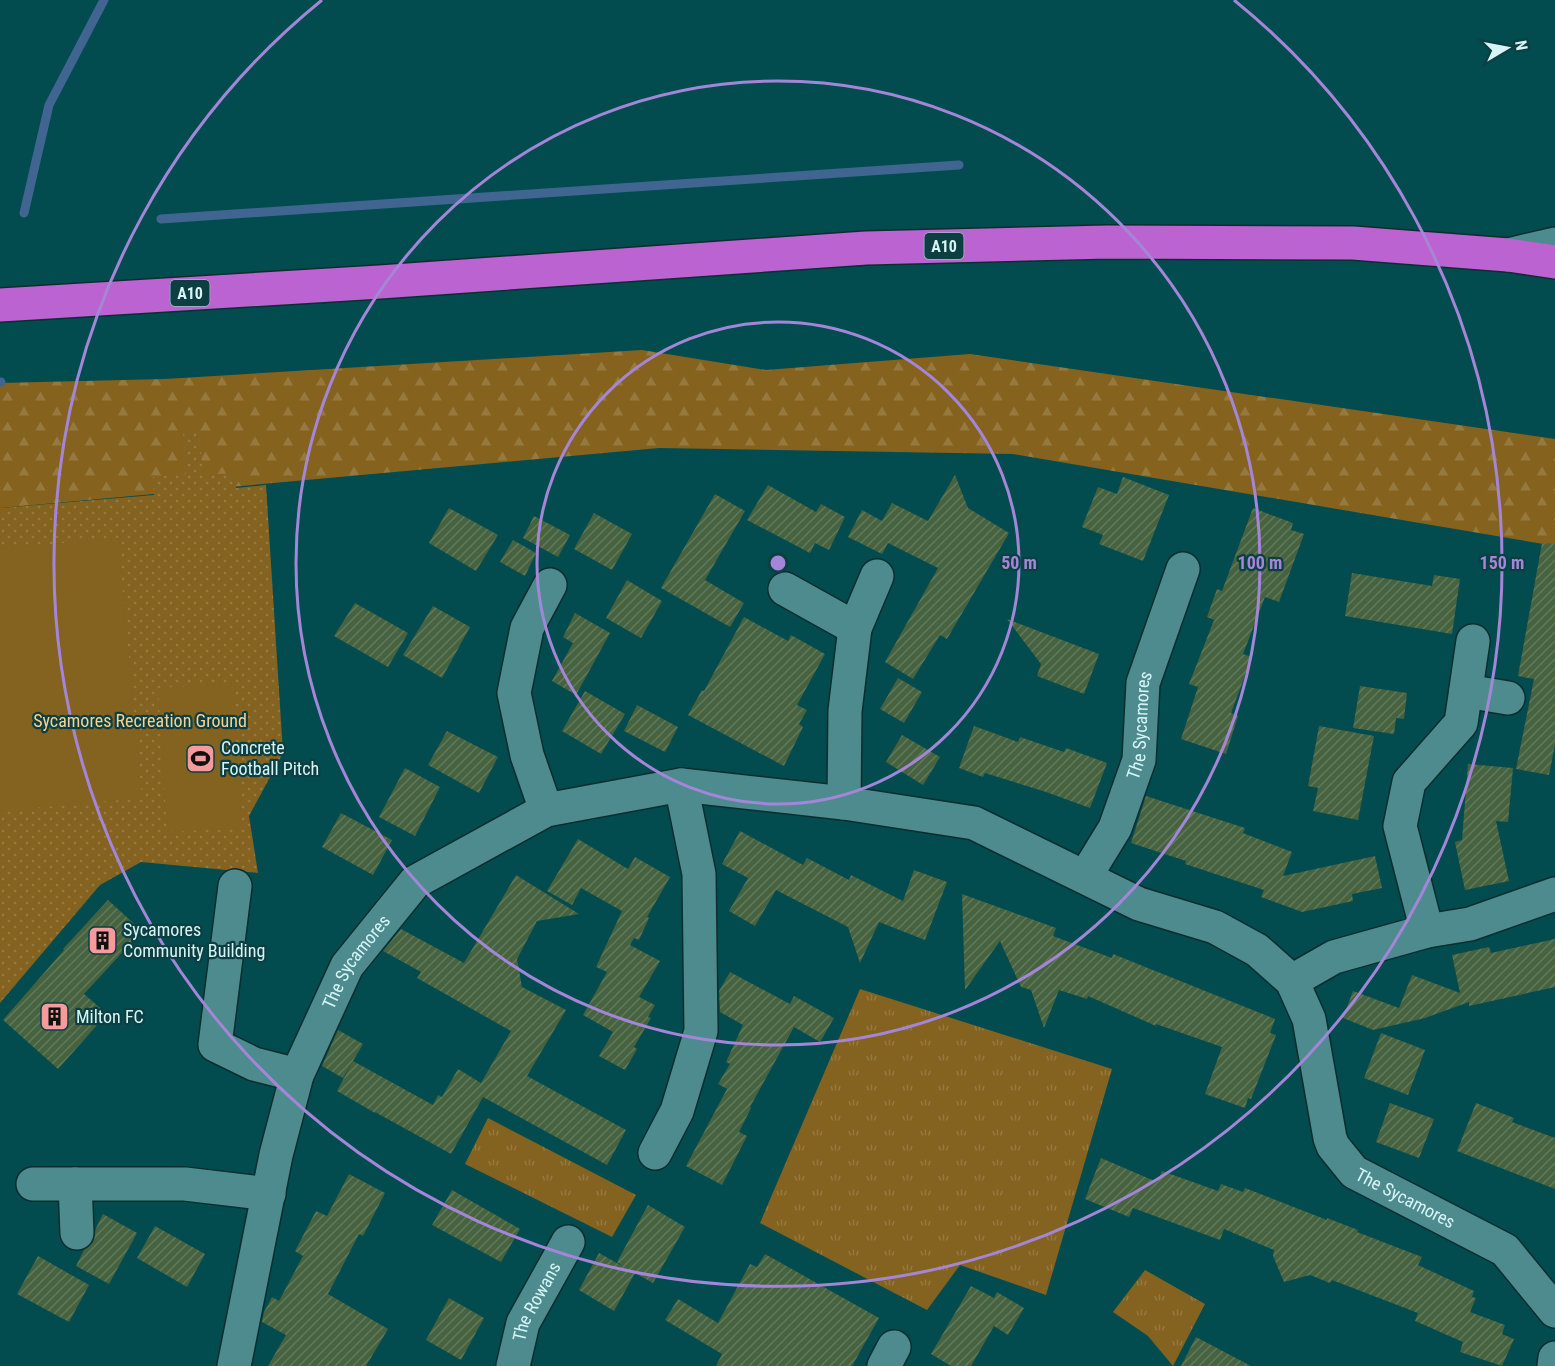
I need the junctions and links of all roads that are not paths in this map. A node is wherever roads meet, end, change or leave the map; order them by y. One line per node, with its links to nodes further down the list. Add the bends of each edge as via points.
1 (1555, 244): 2 (street)
2 (1508, 255): 3 (highway, A10); 4 (highway, A10, via 1353,243 866,248)
3 (1555, 262)
4 (0, 304)
5 (1183, 569): 16 (street, The Sycamores, via 1143,683 1139,760 1115,828)
6 (877, 576): 9 (street)
7 (550, 585): 15 (street, via 527,628 514,693 527,755)
8 (785, 589): 9 (street)
9 (855, 628): 14 (street, via 845,711)
10 (1473, 641): 11 (street)
11 (1466, 692): 12 (street); 19 (street, via 1461,723 1409,783 1400,825)
12 (1508, 698)
13 (681, 784): 14 (street, The Sycamores); 15 (street, The Sycamores); 22 (street, via 699,874 701,1031 677,1111)
14 (844, 803): 16 (street, The Sycamores, via 974,823)
15 (546, 810): 21 (street, The Sycamores, via 415,882 347,966)
16 (1085, 877): 20 (street, The Sycamores, via 1138,904 1215,927 1257,950)
17 (235, 886): 21 (street, via 203,1038 254,1064)
18 (1555, 894): 19 (street, via 1470,924)
19 (1427, 931): 20 (street, via 1334,957)
20 (1292, 981): 28 (street, The Sycamores, via 1309,1019 1333,1146 1354,1172 1505,1250)
21 (297, 1075): 25 (street, The Sycamores)
22 (655, 1153)
23 (33, 1184): 24 (street)
24 (75, 1184): 25 (street, via 185,1184); 26 (street)
25 (269, 1194): 30 (street, The Sycamores)
26 (77, 1233)
27 (568, 1242): 31 (street, The Rowans, via 523,1323)
28 (1555, 1311)
29 (1555, 1358): 32 (street)
30 (234, 1366)
31 (513, 1366)
32 (1554, 1366)

